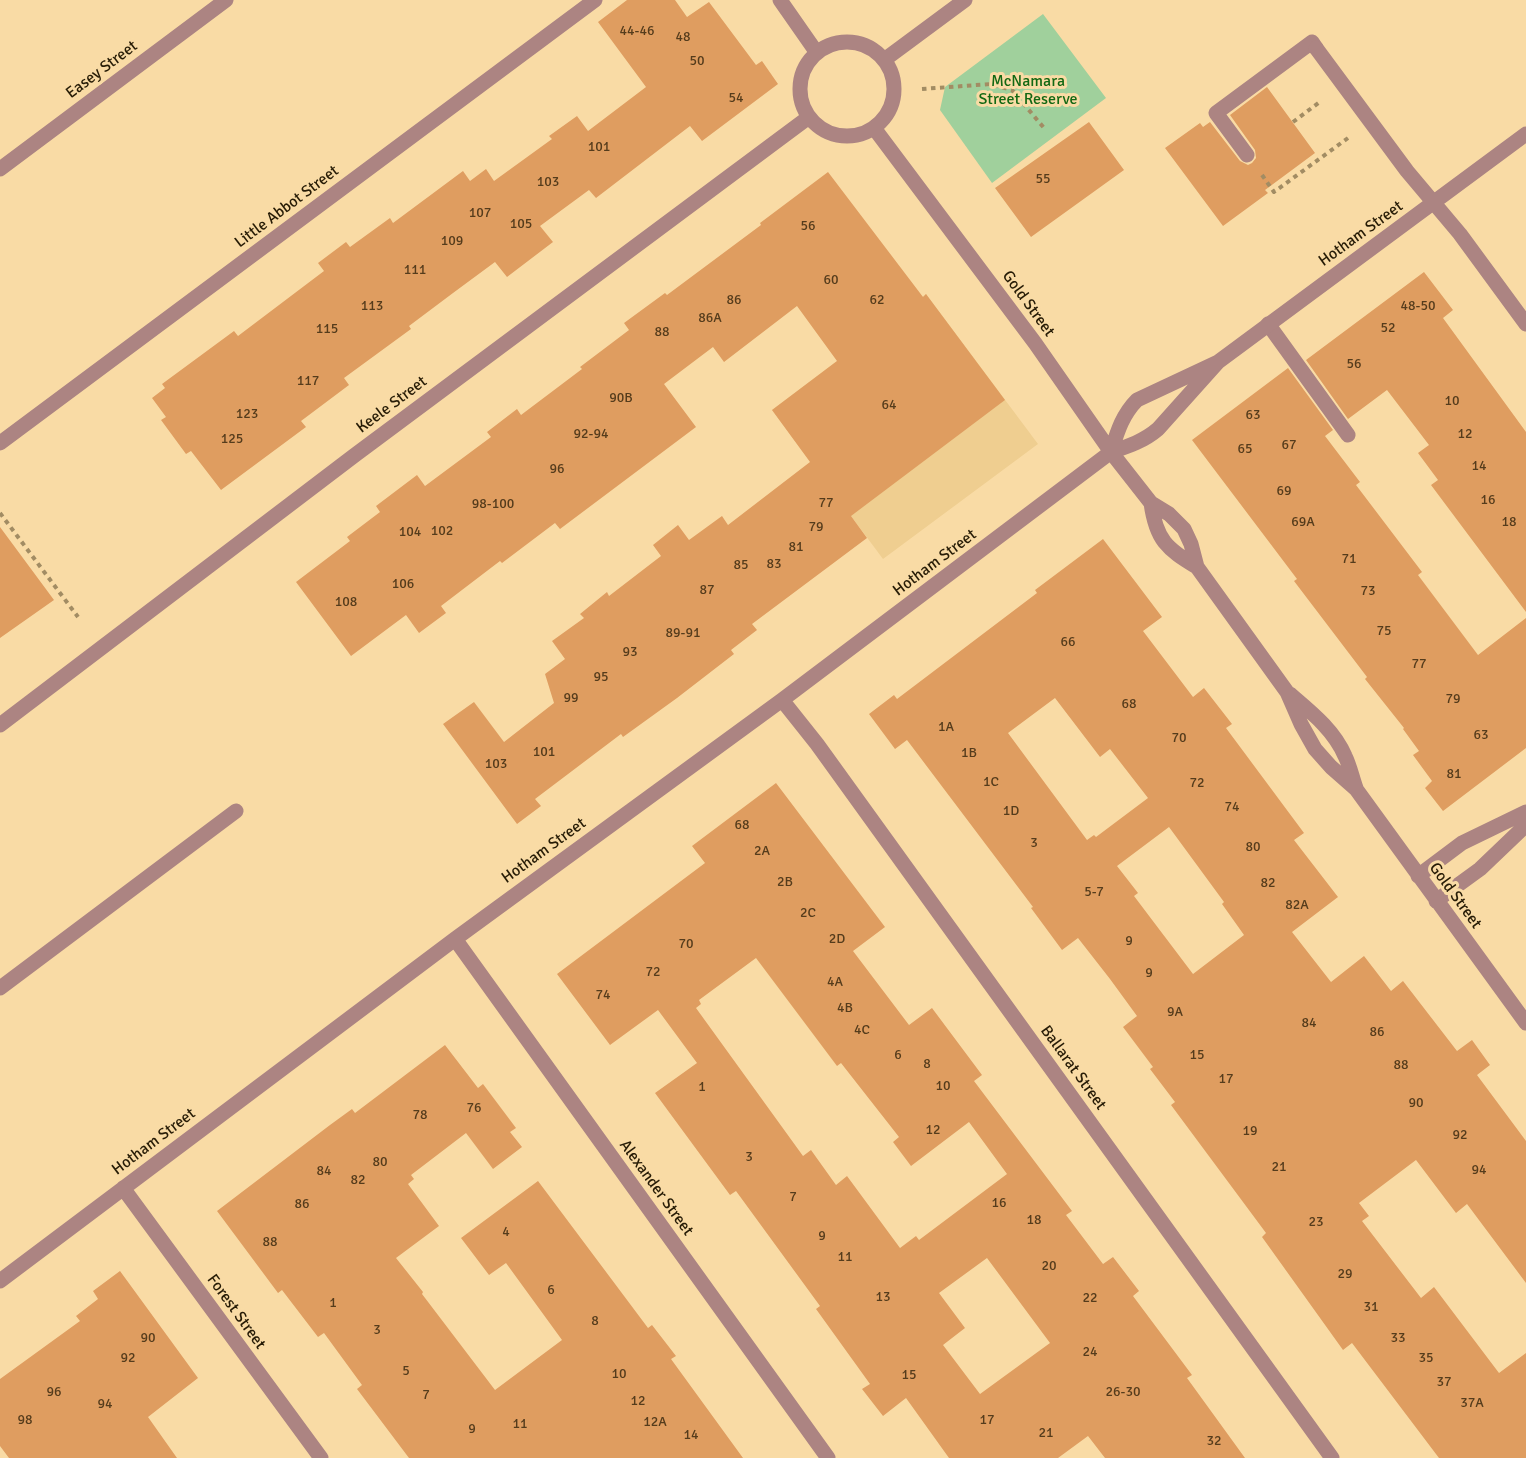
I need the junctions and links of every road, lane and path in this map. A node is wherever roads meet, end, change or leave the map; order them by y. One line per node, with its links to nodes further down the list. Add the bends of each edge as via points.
1 (226, 0): 16 (street, Easey Street)
2 (595, 0): 22 (street, Little Abbot Street)
3 (780, 0): 5 (street)
4 (964, 0): 6 (street)
5 (817, 53): 6 (street, via 844,42 873,50); 9 (street, via 802,77 800,91)
6 (884, 60): 12 (street, via 894,88 892,103)
7 (1343, 85): 10 (path); 11 (street); 15 (street, via 1312,42 1216,113)
8 (922, 89): 13 (path, via 990,84 1012,90)
9 (809, 117): 12 (street, via 820,128 840,135 861,134); 30 (street, Keele Street)
10 (1293, 122)
11 (1371, 122): 15 (path, via 1274,192); 17 (street)
12 (874, 128): 23 (street, Gold Street)
13 (1044, 128)
14 (1526, 134): 17 (street, Hotham Street)
15 (1247, 155)
16 (0, 169)
17 (1433, 203): 18 (street, Hotham Street); 19 (street)
18 (1268, 324): 20 (street, Hotham Street); 21 (street)
19 (1526, 324)
20 (1218, 362): 23 (street, Hotham Street, via 1158,429); 23 (street, Hotham Street, via 1137,400 1128,409)
21 (1348, 435)
22 (0, 443)
23 (1111, 452): 24 (street, Gold Street); 29 (street, Hotham Street)
24 (1151, 503): 26 (street, Gold Street, via 1184,529); 26 (street, Gold Street, via 1154,523 1163,542)
25 (0, 513): 27 (path)
26 (1197, 567): 28 (street, Gold Street)
27 (78, 617)
28 (1287, 692): 31 (street, Gold Street, via 1315,749); 31 (street, Gold Street, via 1333,736 1345,756)
29 (782, 700): 37 (street, Hotham Street); 44 (street, Ballarat Street)
30 (0, 725)
31 (1356, 789): 35 (street, Gold Street)
32 (236, 811): 38 (street)
33 (1526, 812): 35 (street, via 1462,843)
34 (1526, 825): 36 (street, via 1480,869)
35 (1418, 876): 36 (street, Gold Street)
36 (1436, 901): 39 (street, Gold Street)
37 (455, 939): 40 (street, Hotham Street); 43 (street, Alexander Street)
38 (0, 988)
39 (1526, 1023)
40 (123, 1188): 41 (street, Hotham Street); 42 (street, Forest Street)
41 (0, 1281)
42 (321, 1458)
43 (828, 1458)
44 (1332, 1458)

